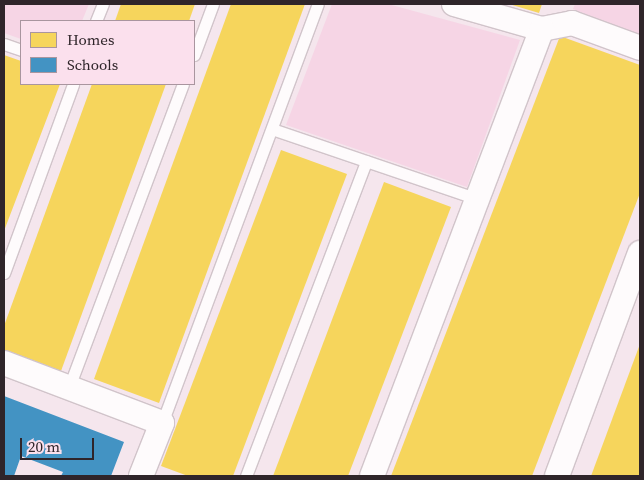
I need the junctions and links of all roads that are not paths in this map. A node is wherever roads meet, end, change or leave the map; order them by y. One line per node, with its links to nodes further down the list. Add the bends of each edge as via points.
1 (103, 4): 5 (lane)
2 (213, 4): 10 (lane)
3 (318, 4): 13 (lane)
4 (454, 4): 6 (street)
5 (96, 20)
6 (542, 29): 8 (street, via 572,22); 15 (street)
7 (4, 44): 9 (lane)
8 (640, 48)
9 (20, 50)
10 (195, 52)
11 (73, 85): 17 (lane)
12 (183, 85): 19 (lane)
13 (272, 129): 14 (lane); 20 (lane)
14 (366, 161): 15 (lane); 22 (lane)
15 (478, 199): 23 (street)
16 (638, 266): 24 (street)
17 (4, 272)
18 (4, 363): 19 (street)
19 (69, 387): 20 (street)
20 (162, 423): 21 (street)
21 (144, 475)
22 (246, 476)
23 (372, 476)
24 (557, 476)

